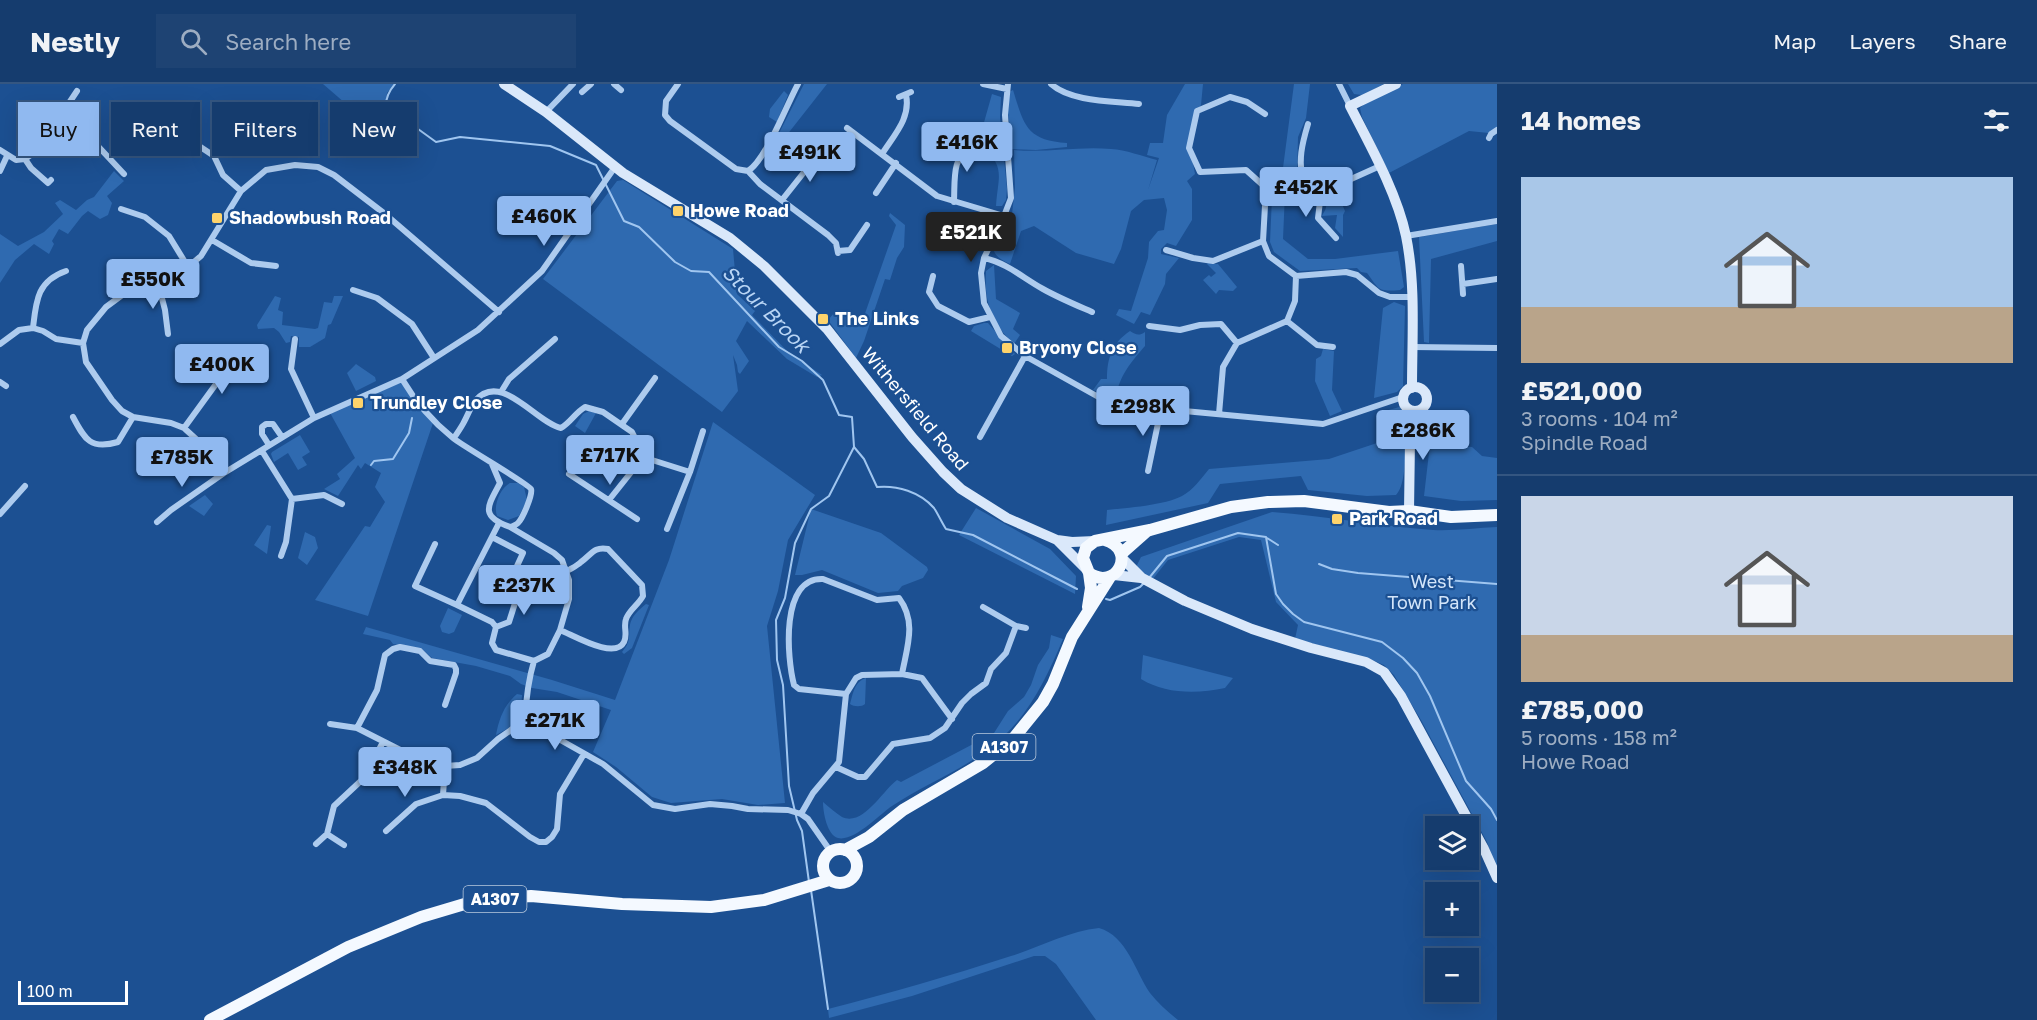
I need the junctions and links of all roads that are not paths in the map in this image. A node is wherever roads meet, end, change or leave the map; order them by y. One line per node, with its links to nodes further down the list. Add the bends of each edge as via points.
1 (504, 84): 19 (street, Withersfield Road)
2 (573, 84): 19 (street)
3 (591, 84): 14 (street)
4 (614, 84): 12 (street)
5 (678, 84): 38 (street, via 666,101 665,115 736,168)
6 (798, 84): 38 (street, via 778,126)
7 (983, 84): 11 (street)
8 (1052, 84): 17 (street, via 1075,97)
9 (1340, 84): 18 (street)
10 (1396, 84): 18 (street)
11 (1007, 87): 49 (street, via 1011,198)
12 (621, 90)
13 (77, 91): 16 (street)
14 (582, 92)
15 (905, 95): 30 (street, via 906,117)
16 (69, 102)
17 (1139, 104)
18 (1350, 106): 36 (street)
19 (546, 112): 35 (street, Withersfield Road)
20 (1265, 114): 43 (street, via 1230,97 1197,111 1189,148 1200,172 1246,170)
21 (1308, 124): 41 (street, via 1299,166)
22 (847, 128): 30 (street)
23 (1497, 130): 24 (street)
24 (1489, 138)
25 (972, 140): 47 (street, via 955,164)
26 (99, 147): 39 (street)
27 (200, 147): 44 (street, via 214,156 223,175)
28 (0, 150): 31 (street)
29 (820, 152): 46 (street)
30 (882, 154): 34 (street)
31 (7, 156): 33 (street); 37 (street)
32 (29, 156): 33 (street)
33 (25, 159): 40 (street, via 48,183)
34 (896, 163): 45 (street); 47 (street, via 928,190)
35 (616, 166): 70 (street, via 542,272); 131 (street, Withersfield Road, via 730,238 765,266 827,329 912,437 961,489 1007,518)
36 (1380, 166): 42 (street, via 1340,184); 52 (street)
37 (0, 171)
38 (748, 171): 46 (street)
39 (124, 174)
40 (51, 180)
41 (1303, 182): 42 (street); 43 (street)
42 (1322, 185): 53 (street, via 1318,218)
43 (1266, 188): 55 (street)
44 (241, 191): 54 (street); 70 (street, via 266,170 295,165 318,167 385,214)
45 (876, 193)
46 (782, 200): 51 (street, via 828,235 838,252 850,250)
47 (954, 202): 49 (street)
48 (121, 209): 60 (street, via 145,217 168,236)
49 (1004, 216): 57 (street)
50 (1497, 221): 52 (street)
51 (867, 225)
52 (1406, 236): 69 (street)
53 (1336, 238)
54 (212, 240): 58 (street, via 251,263); 60 (street)
55 (1263, 241): 56 (street, via 1213,261); 63 (street, via 1269,256)
56 (1166, 250)
57 (984, 258): 71 (street); 72 (street, via 981,289)
58 (276, 266)
59 (1461, 266): 66 (street)
60 (188, 267): 65 (street)
61 (66, 271): 75 (street, via 55,274 40,290 35,300)
62 (933, 276): 72 (street, via 929,292 938,306 969,322)
63 (1296, 276): 69 (street, via 1346,272 1358,275 1379,293); 73 (street, via 1295,301)
64 (1497, 279): 66 (street)
65 (158, 283): 76 (street); 79 (street, via 129,290 106,307 87,330)
66 (1463, 284): 68 (street)
67 (353, 290): 87 (street, via 377,298 412,324)
68 (1463, 294)
69 (1412, 297): 82 (street)
70 (499, 312): 87 (street)
71 (1092, 312)
72 (990, 317): 86 (street, via 1001,336)
73 (1287, 321): 80 (street); 83 (street, via 1317,345)
74 (1149, 326): 80 (street, via 1180,330 1221,324)
75 (33, 328): 79 (street, via 56,339); 81 (street, via 20,330)
76 (168, 334)
77 (295, 339): 98 (street, via 291,369)
78 (555, 339): 91 (street, via 509,379)
79 (83, 343): 97 (street, via 86,362 112,400)
80 (1237, 343): 95 (street, via 1222,367)
81 (0, 344)
82 (1412, 346): 84 (street); 90 (street)
83 (1333, 347)
84 (1497, 348)
85 (227, 350): 102 (street, via 224,372)
86 (1025, 356): 93 (street, via 1102,399); 105 (street)
87 (434, 358): 89 (street)
88 (655, 378): 100 (street)
89 (402, 379): 98 (street); 106 (street, via 412,396)
90 (1412, 387): 92 (street); 94 (street, via 1424,390 1427,400 1422,409)
91 (501, 392): 100 (street, via 553,426 561,428 568,424 585,407); 106 (street, via 477,398)
92 (1403, 397): 94 (street); 95 (street, via 1323,424)
93 (1161, 409): 95 (street); 111 (street)
94 (1413, 411): 121 (street)
95 (1219, 414)
96 (73, 417): 99 (street)
97 (133, 417): 99 (street, via 118,442 106,446 93,445); 102 (street)
98 (314, 418): 104 (street)
99 (77, 424): 101 (street)
100 (622, 424): 109 (street, via 637,439)
101 (69, 428)
102 (184, 428): 113 (street, via 207,449)
103 (703, 431): 112 (street)
104 (282, 437): 107 (street); 107 (street, via 273,424 262,427)
105 (980, 437)
106 (454, 438): 110 (street)
107 (269, 445): 108 (street)
108 (262, 451): 113 (street); 118 (street)
109 (644, 456): 112 (street); 119 (street)
110 (492, 464): 115 (street); 116 (street)
111 (1148, 471)
112 (690, 472): 128 (street)
113 (224, 473): 125 (street)
114 (569, 474): 119 (street)
115 (509, 475): 116 (street); 127 (street, via 532,490 518,523)
116 (500, 483): 126 (street, via 488,506 491,518)
117 (26, 486): 122 (street)
118 (292, 499): 120 (street, via 324,495); 134 (street)
119 (609, 500): 124 (street)
120 (342, 504)
121 (1409, 511): 123 (main road, via 1451,517); 129 (main road, via 1305,501 1269,502 1231,507)
122 (0, 514)
123 (1497, 516)
124 (637, 519)
125 (157, 522)
126 (499, 523): 127 (street); 130 (street)
127 (510, 527): 136 (street, via 554,553)
128 (667, 529)
129 (1150, 530): 132 (main road); 135 (main road)
130 (492, 537): 140 (street); 144 (street, via 523,553 518,566 532,584 528,593 516,600 509,622)
131 (1057, 540): 132 (street, Withersfield Road); 137 (street, Withersfield Road)
132 (1100, 540): 135 (main road, via 1116,544); 137 (main road, via 1084,553)
133 (435, 544): 140 (street, via 414,586)
134 (281, 556)
135 (1122, 556): 138 (main road, via 1121,565); 139 (street)
136 (567, 571): 146 (street, via 570,590); 146 (street, via 602,547 642,585 644,596 626,618 626,637 618,649 608,650)
137 (1087, 571): 138 (main road, via 1099,578); 142 (main road, via 1091,588)
138 (1112, 576): 139 (street); 142 (main road)
139 (1146, 580): 170 (street, via 1252,629 1377,667 1401,696)
140 (457, 605): 144 (street)
141 (983, 607): 143 (street)
142 (1087, 611): 163 (main road, A1307, via 1043,702 1013,739 983,763 903,810)
143 (1016, 626): 145 (street); 151 (street, via 1006,653 991,669 986,683 962,703)
144 (496, 627): 147 (street, via 492,643 496,650)
145 (1026, 628)
146 (560, 630): 147 (street, via 548,654)
147 (534, 661): 152 (street)
148 (902, 674): 149 (street, via 862,675); 149 (street, via 910,629 906,608 899,598 878,600 814,579 799,588 788,626 794,686); 151 (street, via 922,678)
149 (846, 694): 158 (street)
150 (445, 705): 154 (street, via 456,673 454,665 430,661 420,651 393,648 385,656 378,690)
151 (952, 719): 158 (street, via 930,738 893,744 865,777)
152 (525, 720): 156 (street); 157 (street, via 477,758)
153 (330, 724): 154 (street)
154 (357, 728): 155 (street)
155 (383, 742): 157 (street, via 420,760); 162 (street, via 364,778 334,806)
156 (584, 754): 159 (street, via 560,794 557,829 546,842 530,837 486,803); 160 (street, via 603,764 653,805 675,809 710,804)
157 (444, 766): 159 (street)
158 (836, 767): 160 (street)
159 (443, 795): 161 (street, via 416,804)
160 (800, 814): 167 (street, via 814,826)
161 (386, 831)
162 (327, 834): 164 (street); 165 (street)
163 (869, 837): 166 (main road); 168 (main road)
164 (316, 844)
165 (344, 845)
166 (845, 850): 167 (main road); 168 (main road)
167 (831, 852): 169 (main road, via 826,856)
168 (858, 861): 169 (main road, via 858,870 845,884)
169 (826, 874): 171 (main road, A1307, via 764,900 711,907 531,896 478,900 421,917 348,947)
170 (1497, 878)
171 (210, 1020)

